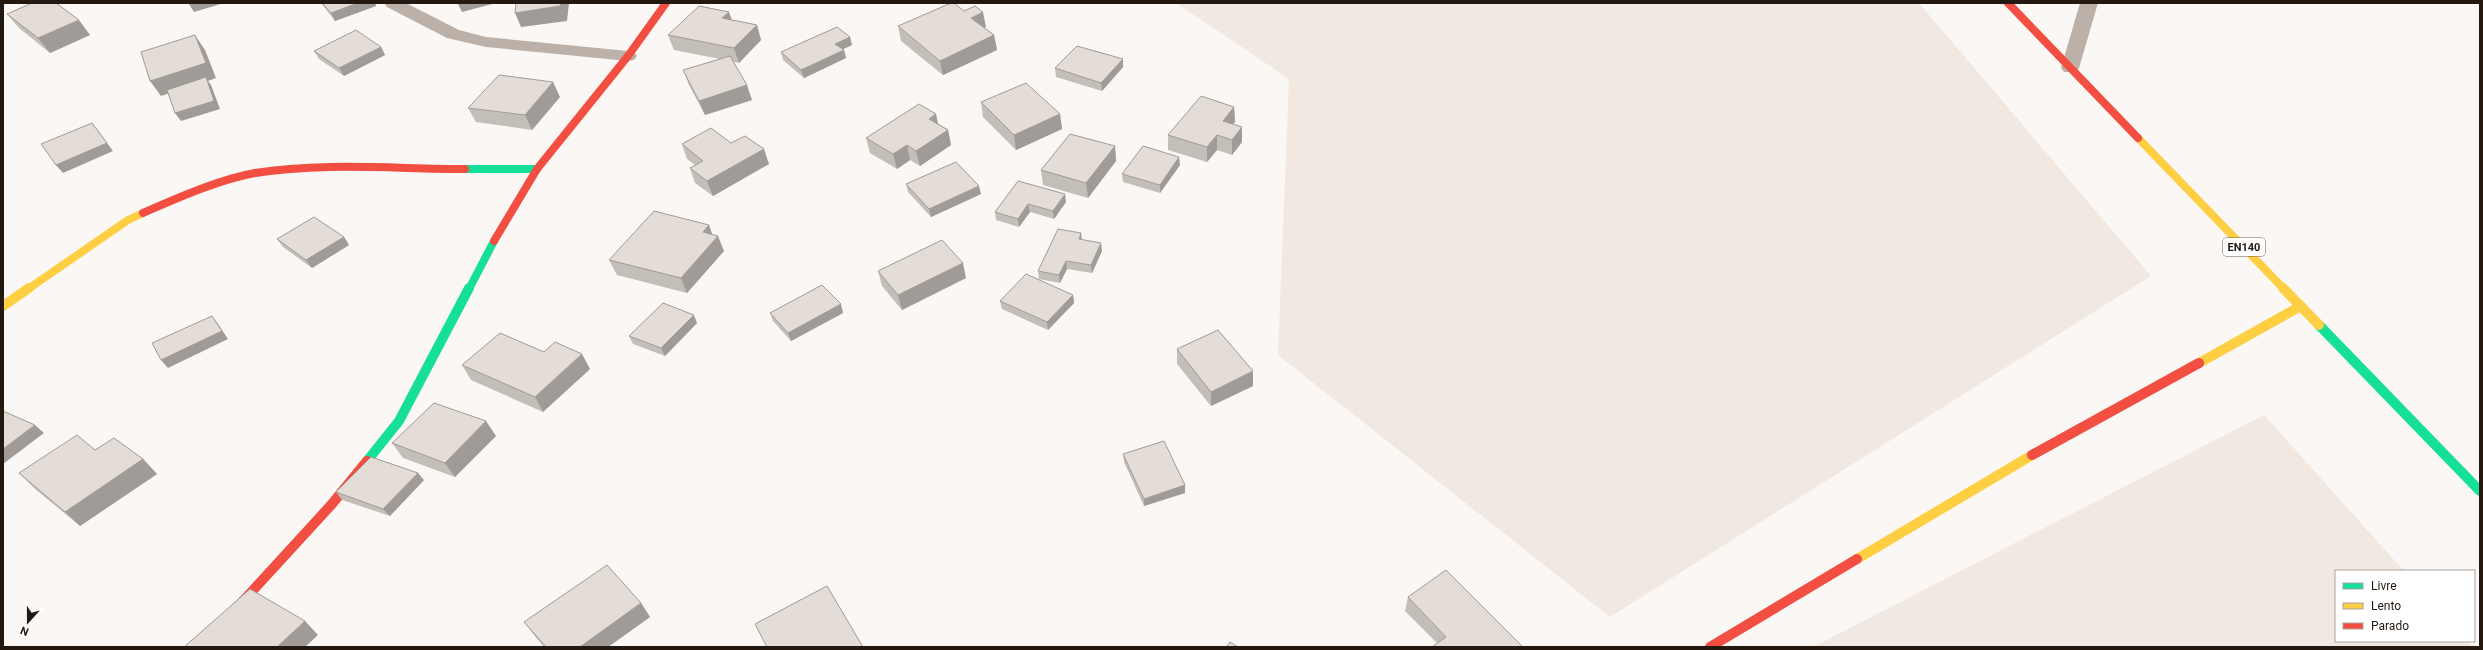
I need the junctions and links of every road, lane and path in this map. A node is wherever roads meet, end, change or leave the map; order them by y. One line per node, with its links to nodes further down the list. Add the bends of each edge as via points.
1 (393, 3): 5 (street, via 454,34 486,42)
2 (666, 3): 5 (street)
3 (2008, 3): 6 (street, EN140)
4 (2089, 3): 6 (street)
5 (628, 56): 7 (street)
6 (2070, 68): 9 (street, EN140)
7 (537, 169): 8 (street, via 319,168 254,173 186,194 128,220); 11 (street, via 486,255 442,345 399,421 332,504)
8 (3, 306)
9 (2301, 306): 10 (street, EN140); 12 (street, via 2015,464)
10 (2480, 491)
11 (201, 647)
12 (1710, 647)

